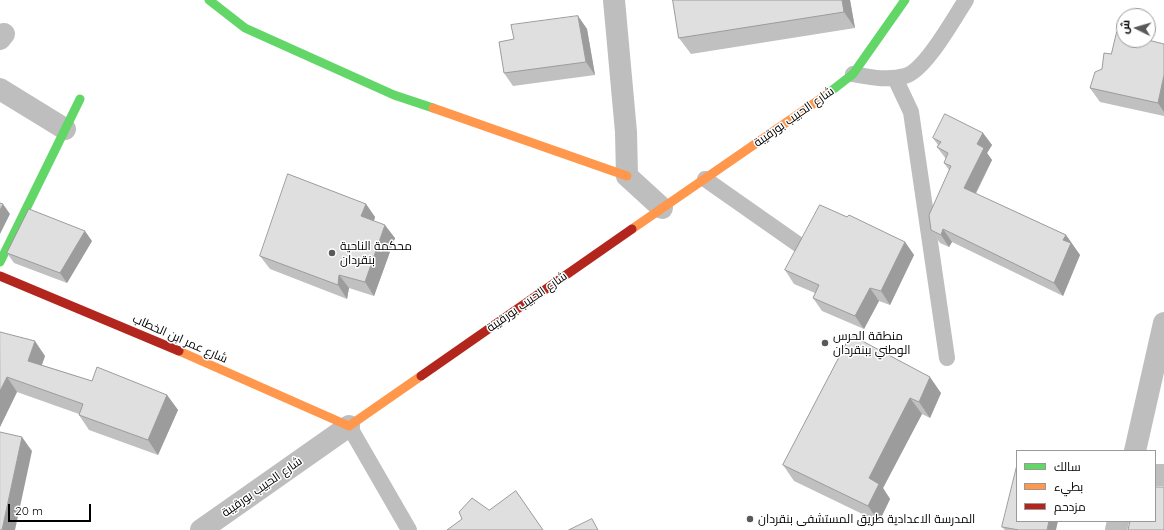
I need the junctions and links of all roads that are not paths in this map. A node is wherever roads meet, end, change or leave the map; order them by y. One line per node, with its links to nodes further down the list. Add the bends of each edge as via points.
1 (209, 0): 10 (main road, via 245,28 394,95)
2 (614, 0): 10 (street, via 626,132)
3 (905, 0): 5 (main road, شارع الحبيب بورقيبة)
4 (966, 0): 6 (lane, via 918,68 907,76)
5 (853, 74): 6 (lane); 11 (main road, شارع الحبيب بورقيبة)
6 (895, 78): 17 (lane, via 911,112)
7 (0, 89): 9 (street)
8 (80, 99): 9 (main road)
9 (65, 129): 14 (main road)
10 (627, 176): 12 (street)
11 (706, 179): 12 (main road, شارع الحبيب بورقيبة); 13 (lane)
12 (662, 208): 18 (main road, شارع الحبيب بورقيبة)
13 (802, 247)
14 (0, 262)
15 (0, 276): 18 (main road, شارع عمر ابن الخطاب)
16 (1164, 323): 19 (street)
17 (947, 358)
18 (349, 426): 20 (street, شارع الحبيب بورقيبة); 21 (lane)
19 (1135, 450)
20 (201, 530)
21 (409, 530)

